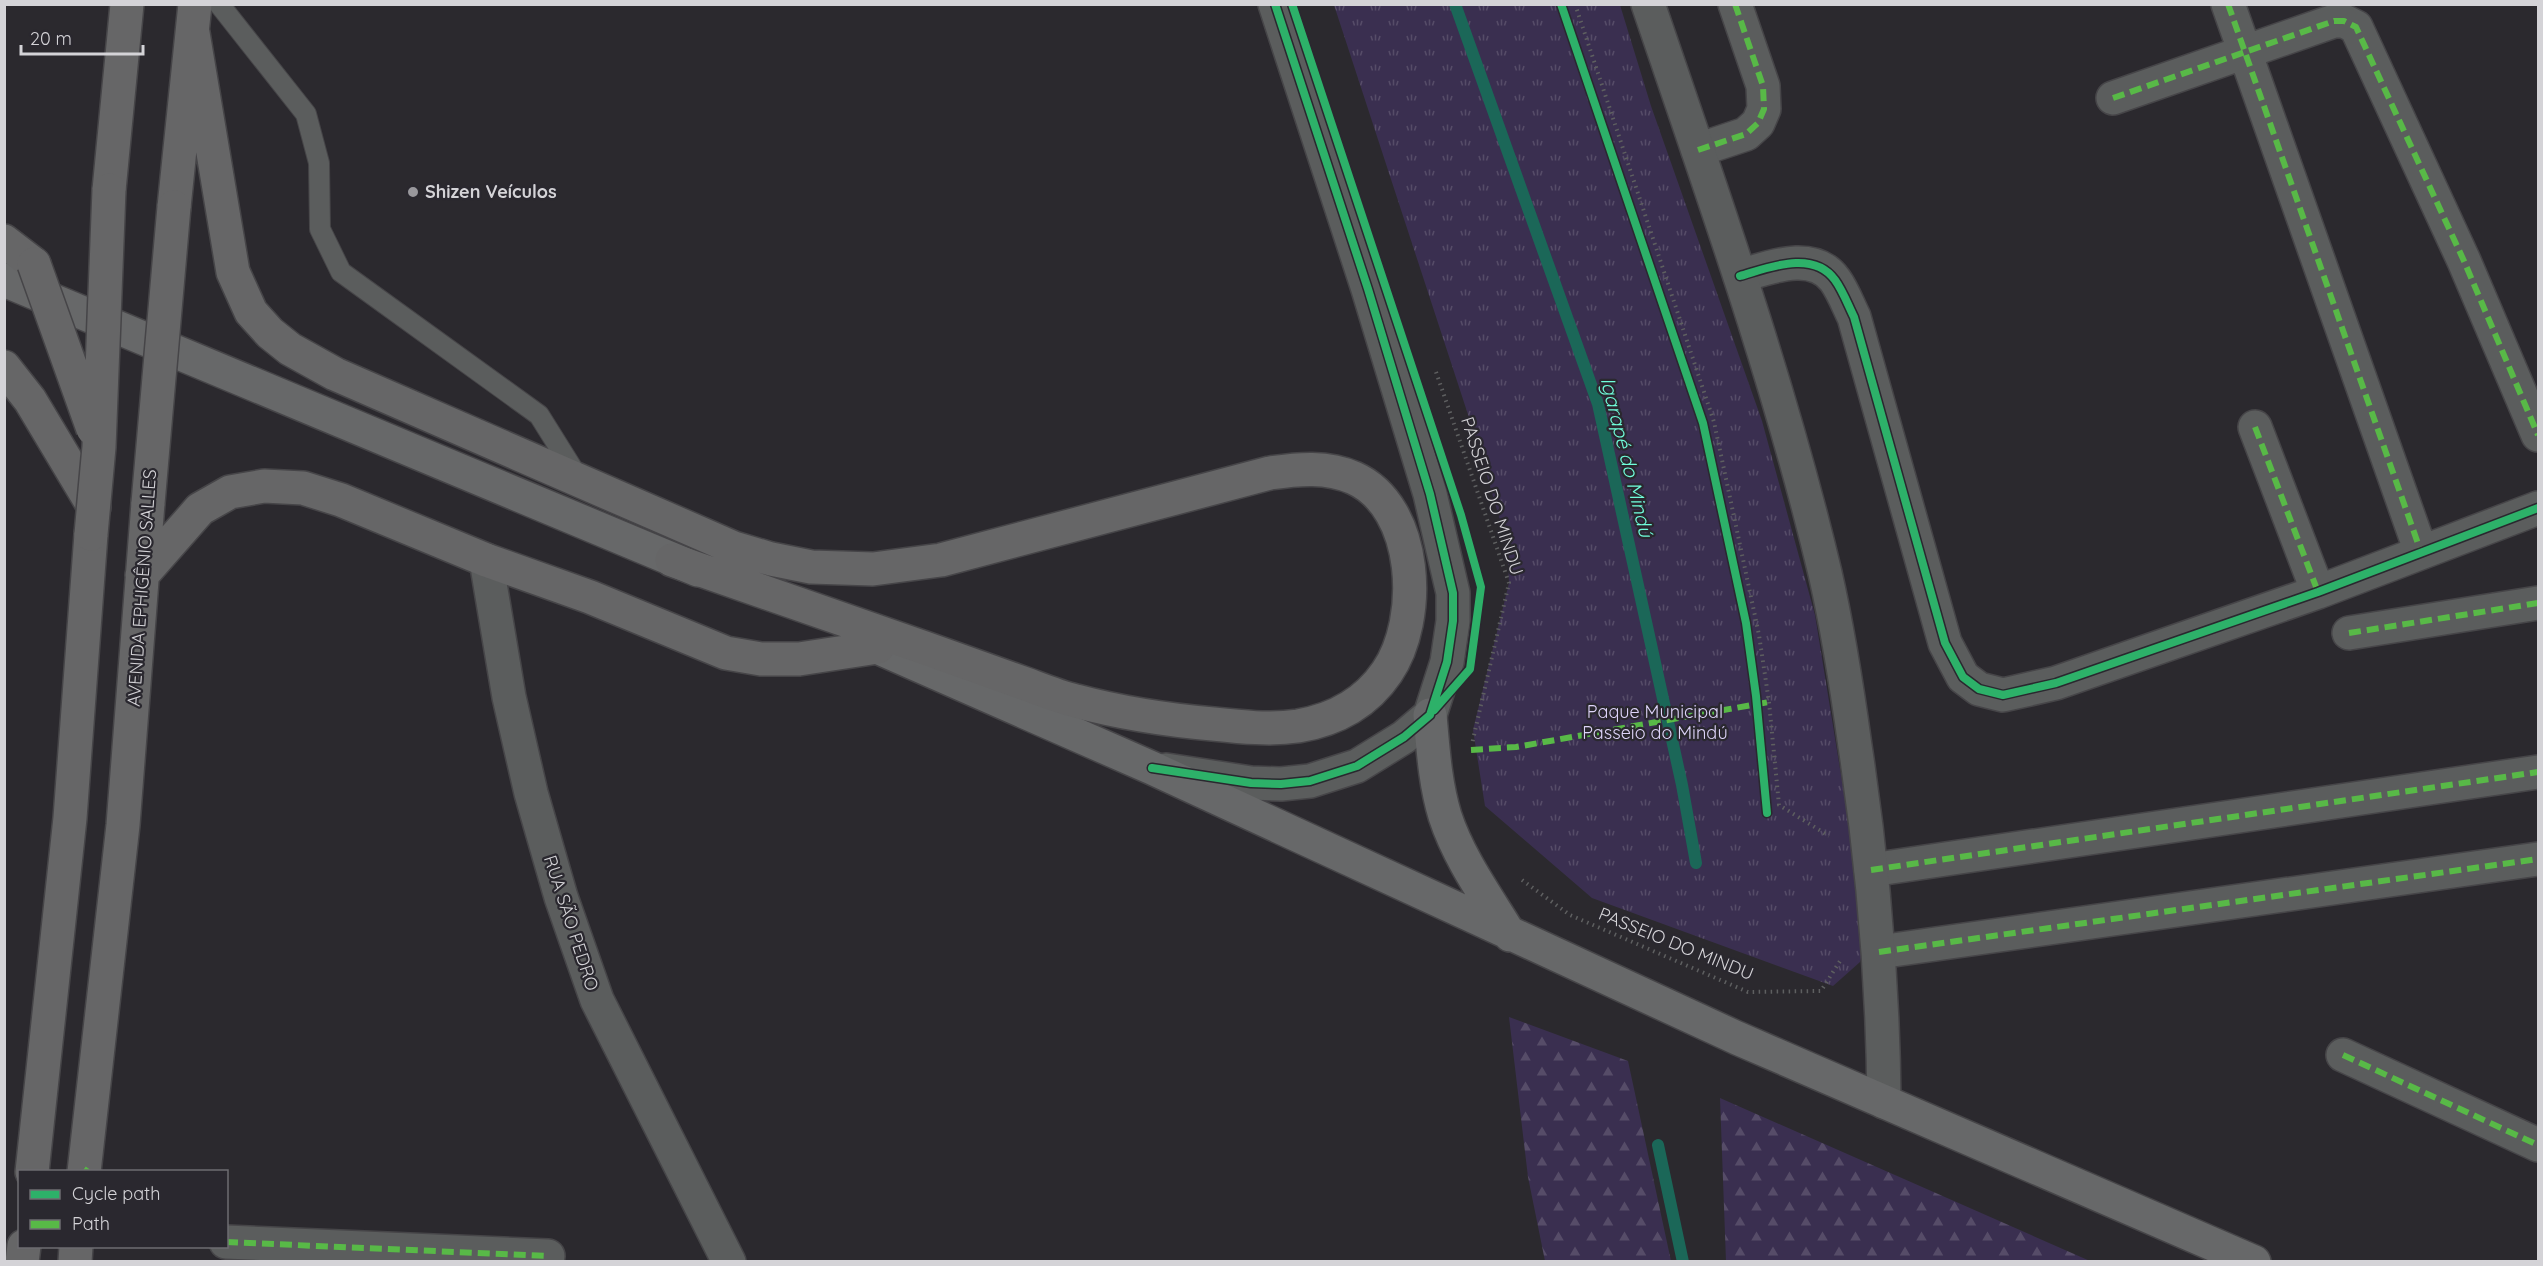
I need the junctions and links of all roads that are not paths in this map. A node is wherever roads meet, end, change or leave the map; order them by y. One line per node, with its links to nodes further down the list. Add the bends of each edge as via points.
1 (127, 4): 17 (main road, bridge, via 109,190)
2 (219, 4): 18 (lane, via 306,114 319,163 320,229 341,272 539,415)
3 (1275, 4): 29 (street, via 1430,494 1453,593 1447,662)
4 (1648, 4): 10 (street)
5 (1736, 4): 10 (street, via 1763,86 1764,109 1758,123 1746,134)
6 (2228, 4): 8 (street)
7 (194, 19): 18 (main road, via 233,272 251,312 290,349 335,374); 24 (main road, AVENIDA EPHIGÊNIO SALLES, bridge)
8 (2245, 54): 9 (street); 16 (street, via 2334,21 2356,27 2464,261); 21 (street)
9 (2113, 98)
10 (1698, 150): 12 (street)
11 (4, 241): 17 (main road, bridge, via 34,264)
12 (1740, 276): 25 (street, via 1804,262 1822,268 1835,279 1854,317 1944,643 1963,677 1980,689 2003,695 2056,683); 33 (street, via 1825,574 1846,683)
13 (4, 280): 23 (main road)
14 (4, 367): 20 (main road, via 30,400)
15 (2255, 427): 25 (street)
16 (2538, 435)
17 (99, 447): 20 (main road, bridge)
18 (581, 482): 23 (main road, via 734,548 811,567 873,569 941,560 1270,473 1303,468 1330,471 1354,478 1374,490 1399,525 1407,554 1408,614 1400,648 1387,672 1368,694 1344,712 1296,726 1253,728 1174,721 1075,701)
19 (2538, 508): 21 (street)
20 (93, 520): 39 (main road, via 70,818)
21 (2421, 552): 25 (street)
22 (486, 560): 24 (main road, via 341,500 303,488 264,486 230,492 200,509); 28 (main road, via 590,597 726,653 761,659 799,659); 43 (street, RUA SÃO PEDRO, via 526,772 561,897 597,1000)
23 (672, 560): 28 (main road)
24 (142, 575): 40 (main road, AVENIDA EPHIGÊNIO SALLES, via 123,825)
25 (2318, 592)
26 (2538, 603): 27 (street)
27 (2349, 633)
28 (878, 647): 30 (main road)
29 (1431, 715): 30 (street, via 1357,766 1310,781 1251,783); 34 (main road, via 1435,774 1445,816 1461,854)
30 (1152, 768): 34 (main road)
31 (2538, 771): 33 (street)
32 (2538, 859): 35 (street)
33 (1871, 870): 35 (street)
34 (1510, 935): 37 (main road)
35 (1879, 952): 37 (street)
36 (2343, 1055): 38 (street)
37 (1884, 1102): 44 (main road)
38 (2538, 1145)
39 (32, 1170)
40 (85, 1170)
41 (228, 1242): 42 (street)
42 (548, 1256)
43 (729, 1262)
44 (2254, 1262)

